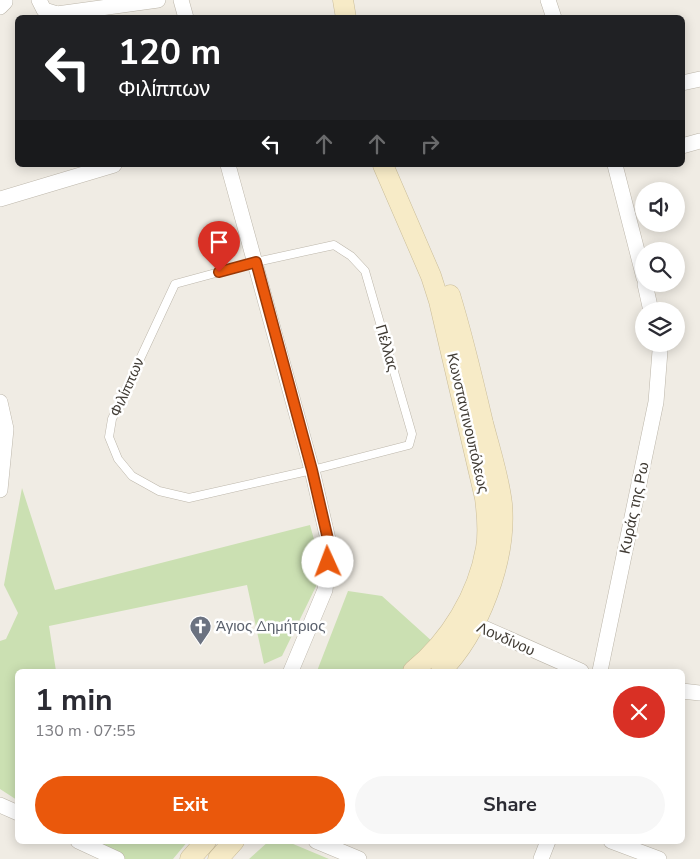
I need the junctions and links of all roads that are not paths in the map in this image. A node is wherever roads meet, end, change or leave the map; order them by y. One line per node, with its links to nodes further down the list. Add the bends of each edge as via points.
1 (5, 0): 7 (street)
2 (38, 0): 3 (street, via 44,10 57,14)
3 (158, 0)
4 (181, 0): 8 (street)
5 (343, 0): 9 (main road)
6 (548, 0): 10 (street)
7 (0, 7)
8 (185, 15)
9 (346, 15)
10 (553, 15)
11 (700, 78): 12 (street)
12 (685, 82)
13 (700, 141): 14 (street)
14 (685, 145)
15 (107, 167): 20 (street)
16 (229, 167): 22 (street)
17 (383, 167): 27 (main road, Κωνσταντινουπόλεως, via 439,301 485,498 486,546)
18 (399, 167): 27 (main road, Κωνσταντινουπόλεως, via 449,291 502,504 502,533 496,564 484,603)
19 (616, 167): 21 (street)
20 (0, 199)
21 (635, 243)
22 (256, 262): 25 (street); 25 (lane, Πέλλας, via 334,245 352,256 365,271 412,434 409,445); 25 (lane, Φιλίππων, via 175,284 112,419 109,437 118,459 132,476 159,491 189,498)
23 (660, 352): 32 (street, Κυράς της Ρω, via 656,402)
24 (0, 402): 26 (street, via 6,429)
25 (312, 470): 28 (street, via 330,548 325,590)
26 (0, 490)
27 (467, 621): 29 (main road, Κωνσταντινουπόλεως); 30 (main road, Κωνσταντινουπόλεως, via 462,646); 31 (street, Λονδίνου)
28 (292, 669)
29 (415, 669)
30 (443, 669)
31 (576, 669)
32 (600, 669)
33 (685, 691): 34 (street)
34 (700, 693)
35 (0, 805): 36 (street)
36 (15, 812)
37 (84, 844): 43 (street)
38 (203, 844): 44 (main road)
39 (231, 844): 45 (main road)
40 (323, 844): 46 (street)
41 (547, 844): 47 (street)
42 (619, 844): 48 (street)
43 (117, 859)
44 (190, 859)
45 (218, 859)
46 (359, 859)
47 (541, 859)
48 (659, 859)

